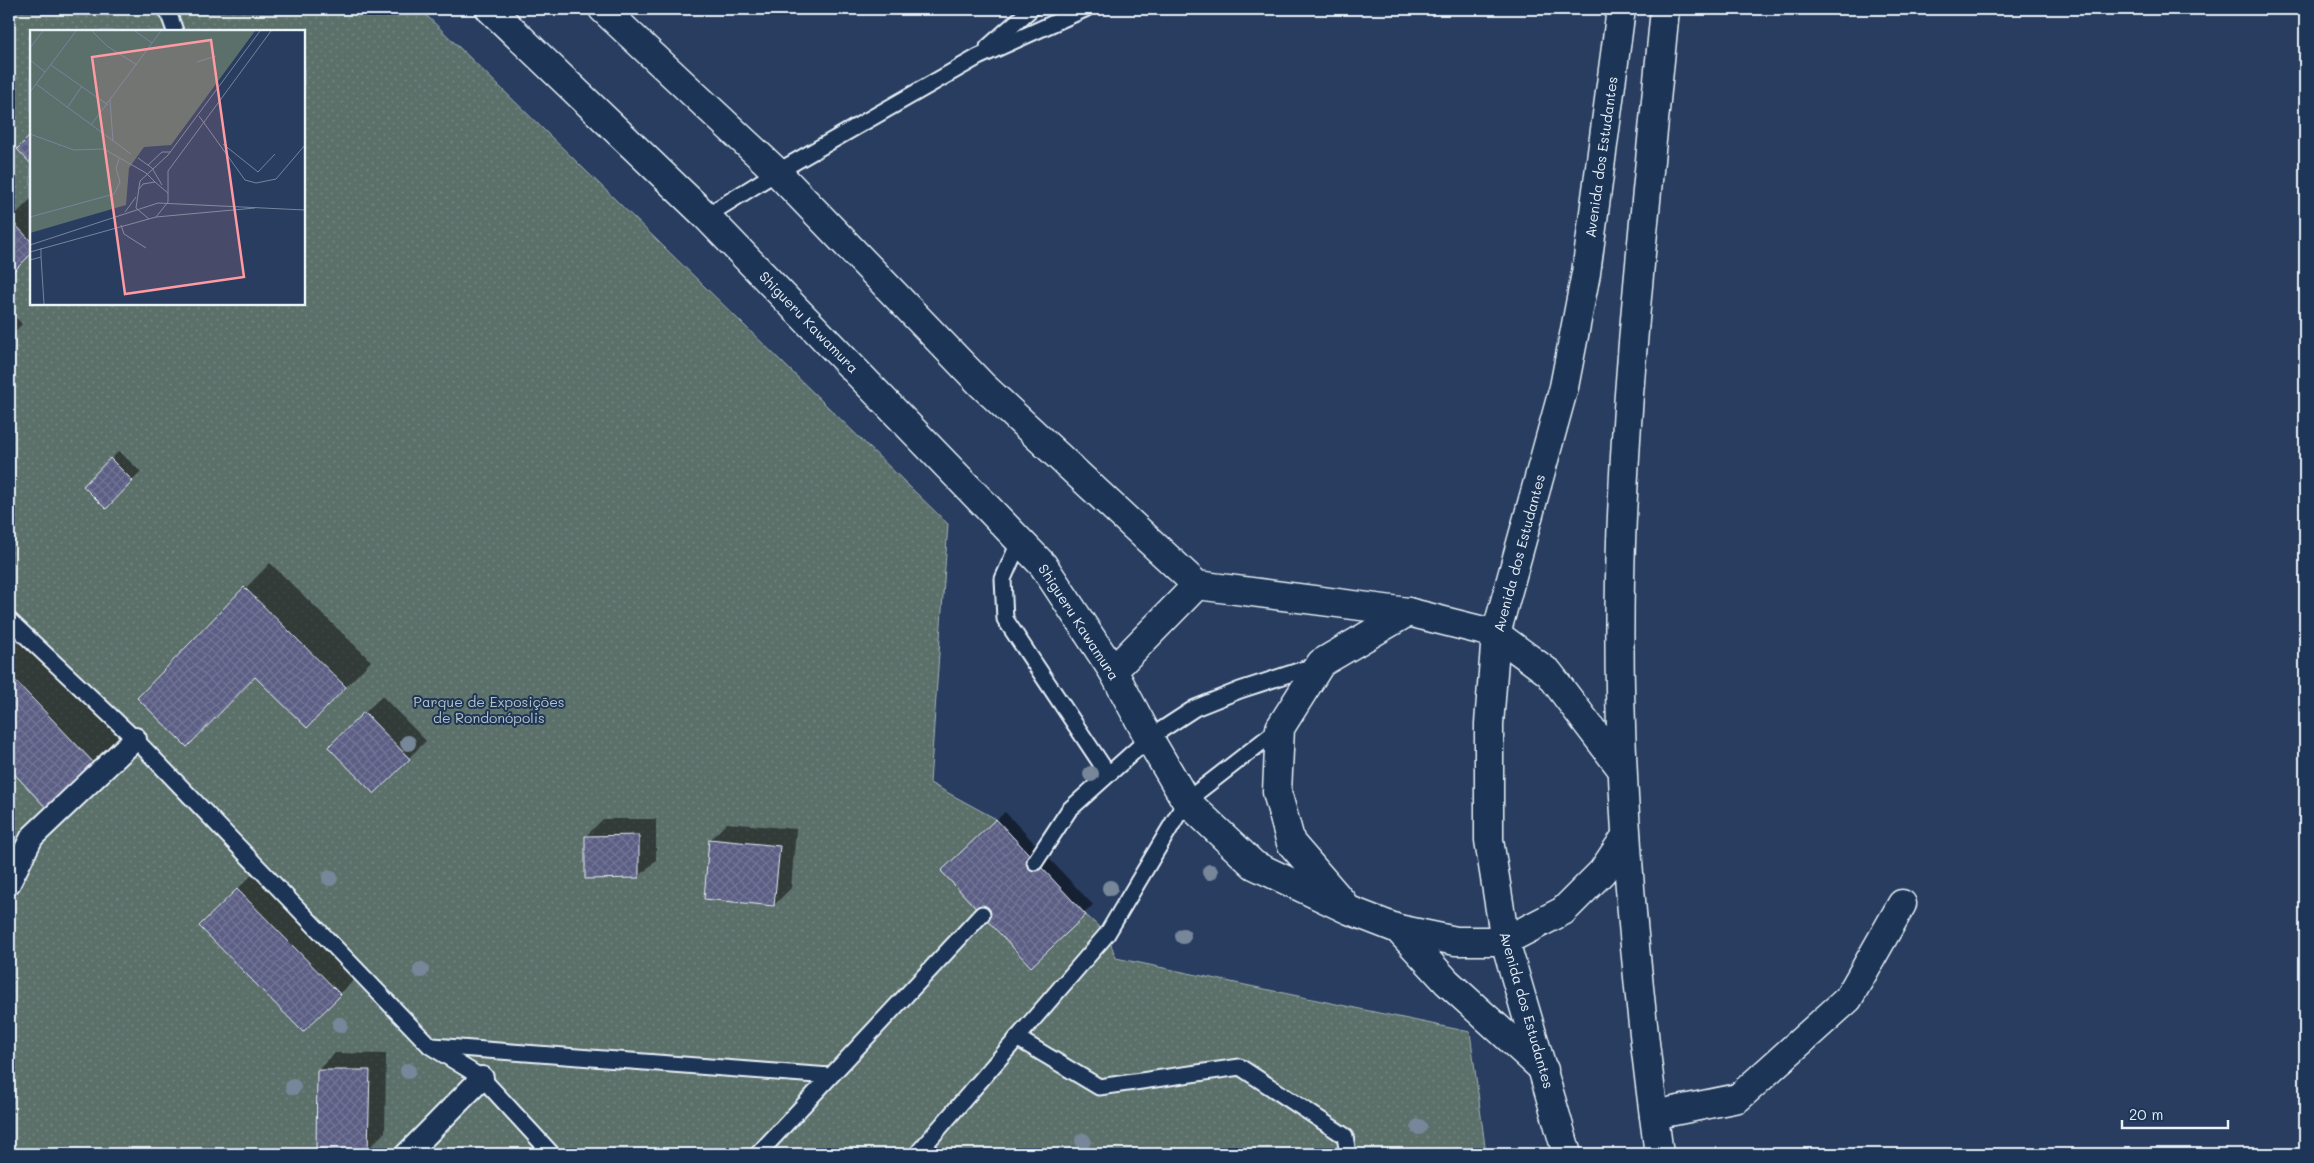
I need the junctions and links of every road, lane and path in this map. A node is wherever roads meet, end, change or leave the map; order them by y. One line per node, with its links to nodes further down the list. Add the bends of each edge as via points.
1 (167, 9): 8 (lane)
2 (490, 9): 11 (main road, Shigueru Kawamura)
3 (603, 9): 10 (main road)
4 (1032, 9): 9 (lane)
5 (1085, 9): 9 (lane)
6 (1621, 9): 16 (main road, Avenida dos Estudantes, via 1586,273 1564,387)
7 (1665, 9): 22 (main road, via 1628,391 1620,579)
8 (175, 30)
9 (978, 56): 10 (lane)
10 (777, 172): 11 (lane); 13 (main road, via 982,385)
11 (706, 216): 12 (main road, Shigueru Kawamura)
12 (1020, 540): 18 (main road, Shigueru Kawamura, via 1043,565); 23 (lane, via 1003,579 1005,619)
13 (1197, 585): 14 (main road); 18 (main road)
14 (1408, 612): 16 (main road); 17 (main road)
15 (9, 620): 21 (lane)
16 (1496, 634): 22 (main road, via 1549,673); 32 (main road, Avenida dos Estudantes, via 1489,724 1489,840)
17 (1321, 663): 19 (main road); 20 (lane, via 1195,708)
18 (1113, 671): 20 (main road, Shigueru Kawamura)
19 (1280, 728): 24 (lane); 29 (main road, via 1277,792 1291,843)
20 (1148, 738): 23 (lane); 24 (main road, Shigueru Kawamura)
21 (135, 739): 27 (street, via 32,836); 34 (lane)
22 (1621, 768): 25 (main road)
23 (1108, 774): 26 (lane, via 1069,810)
24 (1186, 801): 29 (main road, Shigueru Kawamura, via 1254,865); 33 (lane, via 1107,934)
25 (1626, 836): 32 (main road, Shigueru Kawamura, via 1602,872 1563,910); 38 (main road)
26 (1035, 862)
27 (9, 883)
28 (1902, 904): 38 (main road, via 1848,999 1738,1098)
29 (1349, 910): 31 (main road, Shigueru Kawamura)
30 (982, 914): 36 (lane)
31 (1398, 929): 32 (main road, Shigueru Kawamura, via 1456,942); 35 (main road, via 1447,982)
32 (1505, 942): 35 (main road, Avenida dos Estudantes)
33 (1017, 1038): 42 (lane); 43 (lane, via 1099,1087 1240,1067 1345,1136)
34 (430, 1046): 36 (lane); 37 (lane)
35 (1544, 1070): 44 (main road, Avenida dos Estudantes)
36 (830, 1076): 41 (lane)
37 (482, 1078): 39 (street); 40 (lane)
38 (1654, 1115): 45 (main road)
39 (407, 1154)
40 (552, 1154)
41 (758, 1154)
42 (917, 1154)
43 (1348, 1154)
44 (1567, 1154)
45 (1659, 1154)

